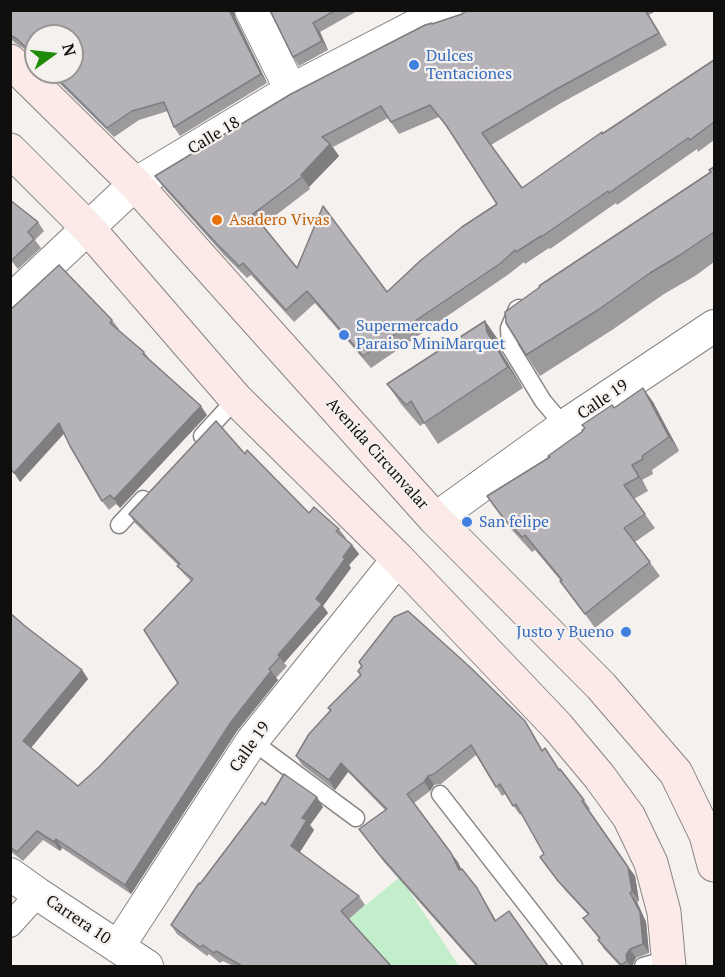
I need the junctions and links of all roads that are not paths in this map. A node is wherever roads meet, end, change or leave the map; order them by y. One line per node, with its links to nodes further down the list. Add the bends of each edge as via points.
1 (251, 10): 4 (street)
2 (446, 10): 4 (street, Calle 18)
3 (10, 61): 6 (main road, Avenida Circunvalar)
4 (291, 90): 6 (street, Calle 18)
5 (10, 150): 7 (main road)
6 (135, 184): 7 (street, Calle 18); 15 (main road, Avenida Circunvalar)
7 (88, 228): 9 (street, Calle 18); 11 (main road)
8 (537, 296): 12 (lane, via 517,309 509,328 510,347 543,401)
9 (10, 301)
10 (714, 326): 12 (street, Calle 19)
11 (236, 399): 13 (lane); 17 (main road)
12 (564, 426): 15 (street, Calle 19)
13 (189, 450)
14 (150, 491): 16 (lane)
15 (435, 519): 21 (main road, Avenida Circunvalar, via 601,686 676,773)
16 (119, 525)
17 (398, 560): 18 (street, Calle 19); 26 (main road, via 557,726 629,817 651,863 664,912)
18 (252, 741): 20 (lane); 25 (street, Calle 19)
19 (440, 794): 28 (lane)
20 (356, 818)
21 (712, 844)
22 (10, 873): 23 (street, Carrera 10)
23 (38, 894): 24 (street, Carrera 10); 25 (street, Carrera 10)
24 (10, 925)
25 (118, 947): 27 (street, Carrera 10)
26 (660, 965)
27 (147, 966)
28 (574, 966)

